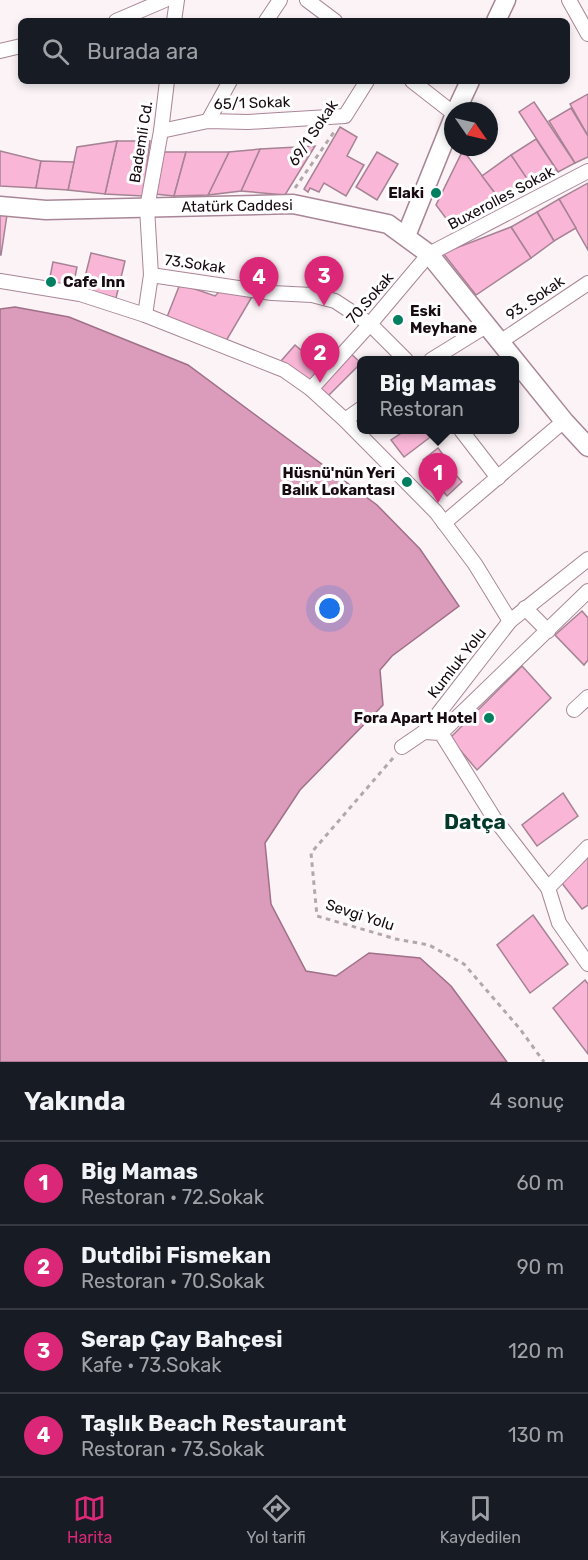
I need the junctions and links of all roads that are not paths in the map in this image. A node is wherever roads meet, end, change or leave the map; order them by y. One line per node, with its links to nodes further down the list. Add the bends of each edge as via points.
1 (165, 0): 7 (street)
2 (177, 0): 8 (street)
3 (280, 0): 9 (street)
4 (308, 0): 10 (street)
5 (506, 0): 11 (main road)
6 (569, 0): 12 (street)
7 (123, 18)
8 (174, 18)
9 (268, 18)
10 (331, 18)
11 (497, 18)
12 (588, 34)
13 (18, 47): 14 (street)
14 (0, 51)
15 (167, 84): 24 (street, Bademli Cd.)
16 (228, 84): 23 (street)
17 (365, 84): 22 (street, 69/1 Sokak)
18 (416, 84): 21 (street)
19 (469, 84): 20 (main road)
20 (460, 102)
21 (444, 104)
22 (345, 116): 23 (street, 65/1 Sokak)
23 (208, 121): 24 (street, 65/1 Sokak)
24 (161, 131): 28 (street, Bademli Cd.)
25 (444, 141): 29 (main road)
26 (588, 171): 30 (street, Buxerolles Sokak)
27 (0, 206): 28 (main road, Atatürk Caddesi, via 46,210)
28 (147, 208): 29 (main road, Atatürk Caddesi, via 293,204 388,224); 31 (street, Bademli Cd.)
29 (406, 236): 30 (main road, Atatürk Caddesi)
30 (429, 254): 35 (street, 70.Sokak); 36 (main road, Atatürk Caddesi)
31 (151, 275): 34 (street, Bademli Cd.); 35 (street, 73.Sokak, via 312,295 334,300)
32 (0, 281): 34 (street, via 80,294)
33 (588, 283): 37 (street, 93. Sokak)
34 (145, 315): 42 (street, via 284,370)
35 (369, 324): 38 (street, 73.Sokak); 42 (street, 70.Sokak)
36 (486, 326): 37 (main road, Atatürk Caddesi); 39 (street)
37 (500, 342): 40 (main road, Atatürk Caddesi)
38 (402, 356)
39 (437, 356)
40 (511, 356)
41 (519, 365): 45 (main road, Atatürk Caddesi)
42 (311, 389): 44 (street)
43 (357, 412): 44 (street)
44 (345, 420): 46 (street)
45 (564, 421): 49 (main road, Atatürk Caddesi); 50 (street)
46 (357, 432)
47 (359, 434): 51 (street)
48 (465, 434): 50 (street)
49 (588, 447)
50 (498, 477): 51 (street)
51 (444, 523): 55 (street)
52 (588, 559): 54 (street, Kumluk Yolu)
53 (586, 599): 56 (street)
54 (525, 608): 55 (street, Kumluk Yolu); 56 (street)
55 (510, 621): 59 (street, Kumluk Yolu)
56 (548, 631): 60 (street)
57 (588, 697): 58 (street)
58 (574, 710)
59 (424, 732): 60 (street); 61 (street, Kumluk Yolu)
60 (441, 733): 63 (street, via 494,818)
61 (402, 747)
62 (588, 847): 63 (street)
63 (548, 888): 64 (street, via 559,922)
64 (588, 964)

